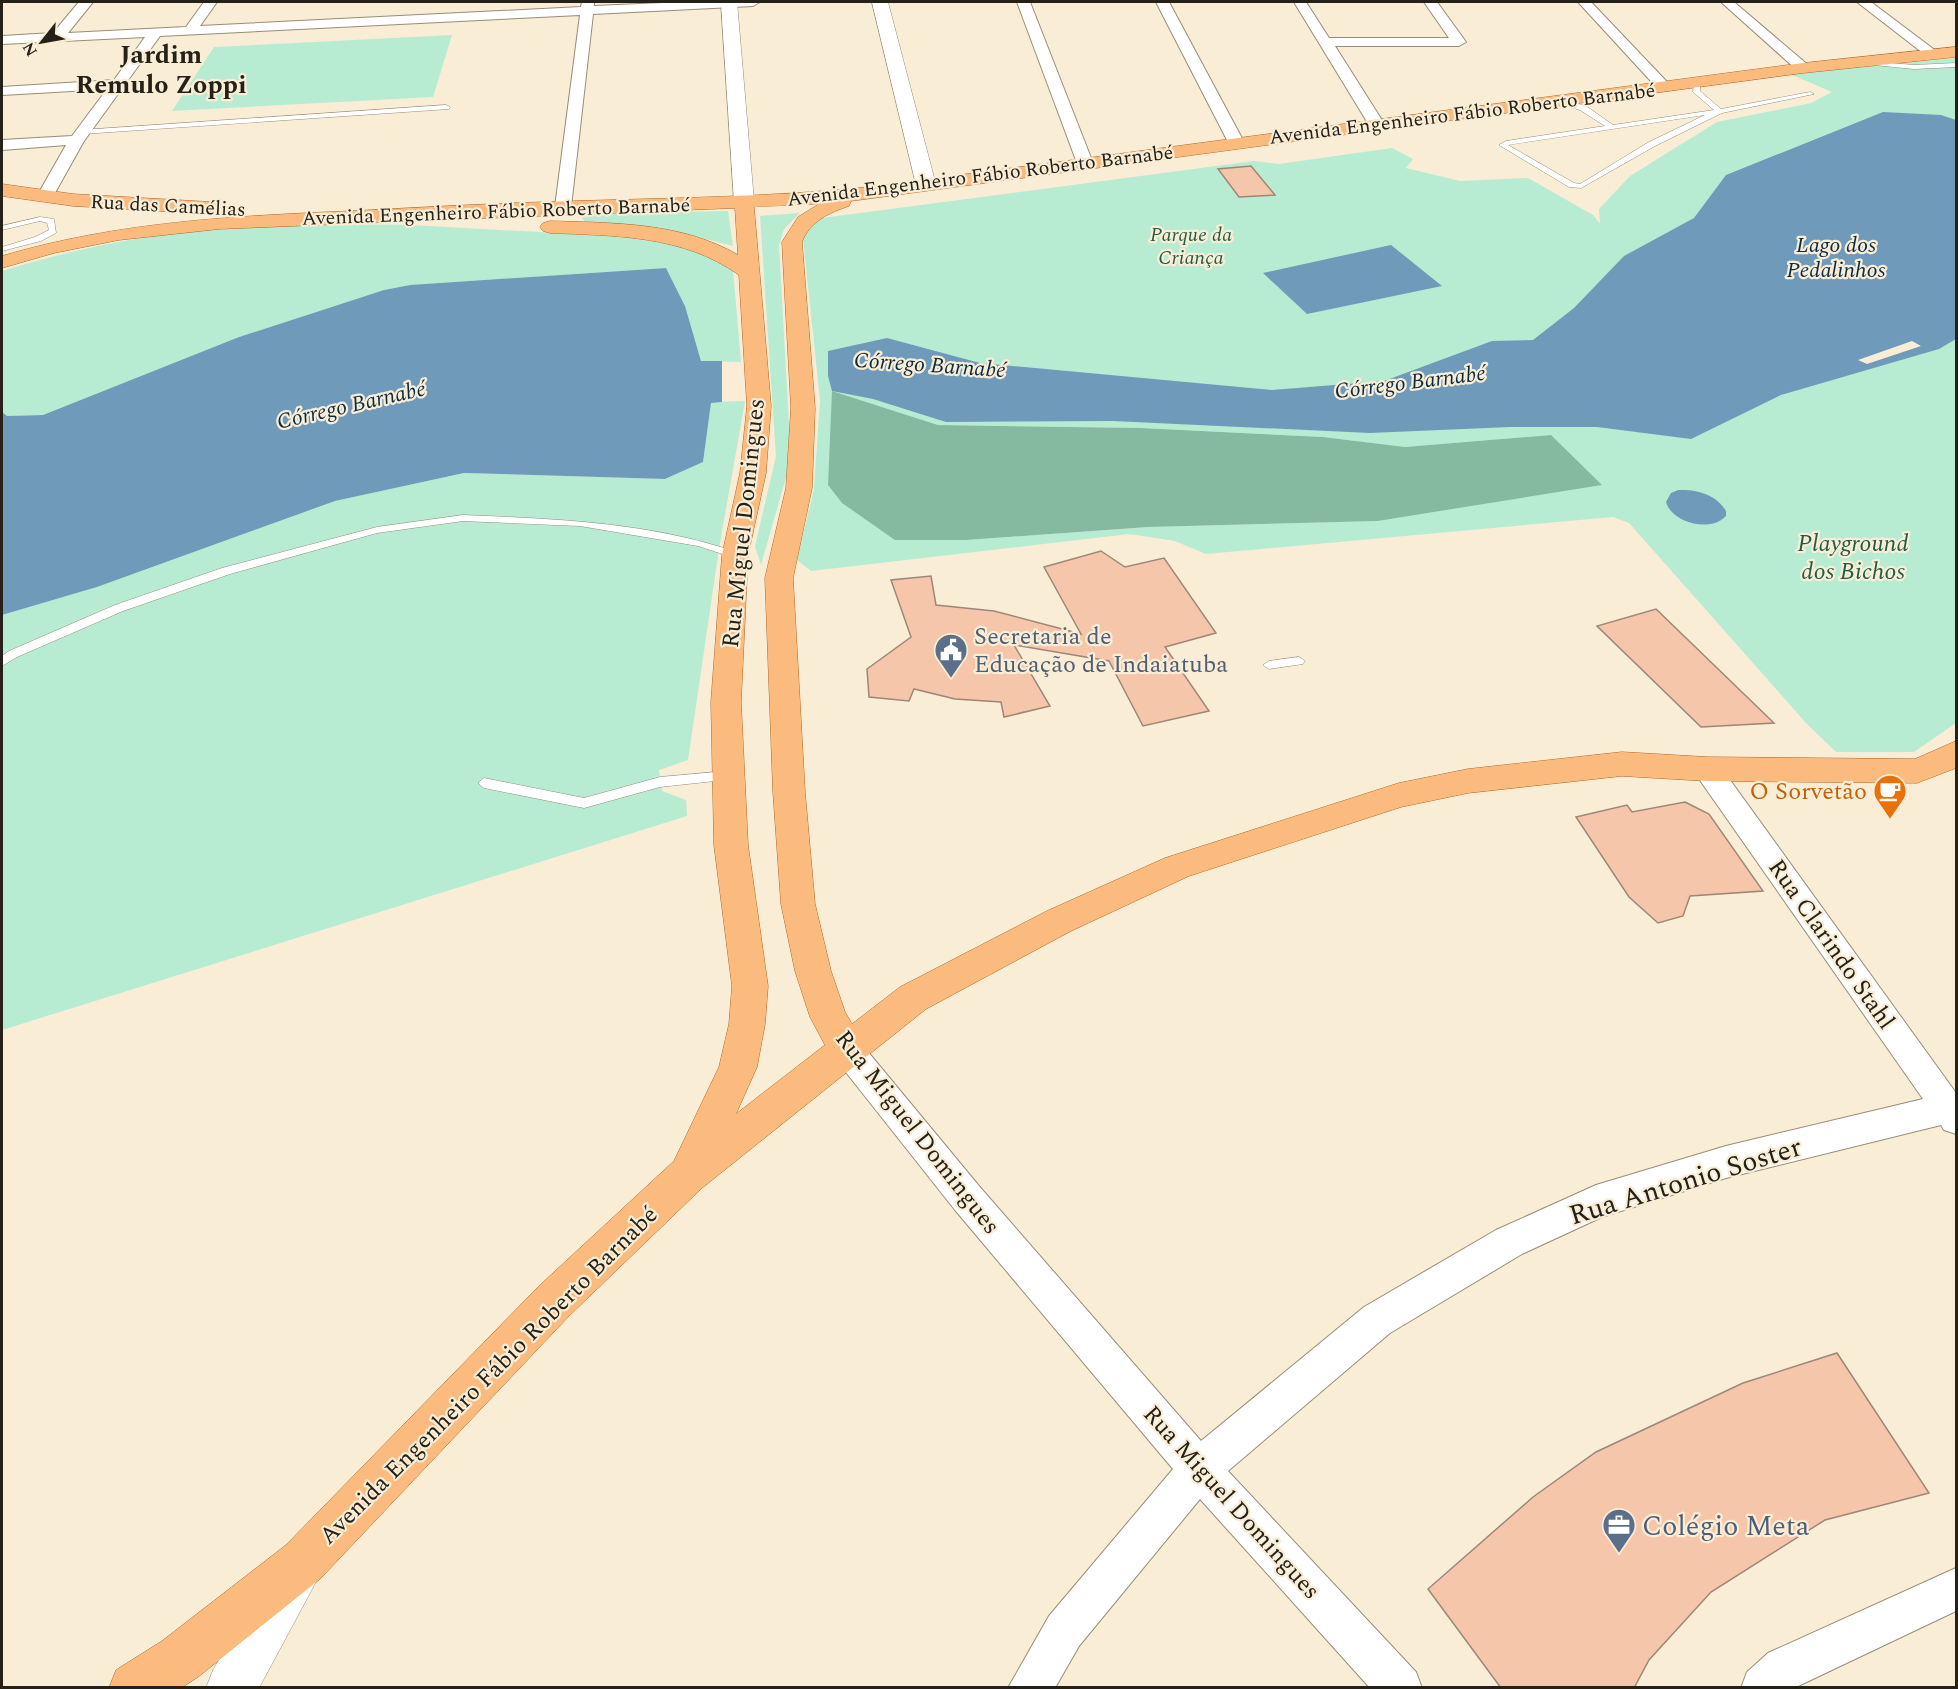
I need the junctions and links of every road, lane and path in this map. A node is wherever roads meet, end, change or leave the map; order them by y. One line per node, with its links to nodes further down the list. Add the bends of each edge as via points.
1 (86, 2): 20 (street)
2 (210, 2): 18 (street)
3 (455, 2): 16 (street)
4 (729, 2): 5 (street); 14 (street); 46 (main road, Rua Miguel Domingues)
5 (753, 2)
6 (880, 2): 42 (main road)
7 (1023, 2): 41 (street)
8 (1162, 2): 39 (street)
9 (1300, 2): 22 (street)
10 (1431, 2): 22 (street, via 1459,42)
11 (1584, 2): 30 (street)
12 (1727, 2): 27 (street)
13 (1863, 2): 24 (street)
14 (588, 6): 16 (street); 47 (street)
15 (324, 9): 17 (street)
16 (450, 18): 17 (street)
17 (316, 25): 18 (street)
18 (190, 31): 19 (street)
19 (155, 33): 20 (street); 29 (street)
20 (57, 37): 21 (street)
21 (2, 40)
22 (1324, 42): 36 (street)
23 (1956, 52): 24 (main road, Avenida Engenheiro Fábio Roberto Barnabé)
24 (1933, 54): 25 (main road, Avenida Engenheiro Fábio Roberto Barnabé)
25 (1848, 62): 26 (lane); 27 (main road, Avenida Engenheiro Fábio Roberto Barnabé)
26 (1956, 65)
27 (1803, 68): 28 (main road, Avenida Engenheiro Fábio Roberto Barnabé)
28 (1696, 83): 30 (main road, Avenida Engenheiro Fábio Roberto Barnabé); 35 (lane, via 1696,92)
29 (116, 84): 31 (street); 38 (street)
30 (1664, 87): 33 (main road, Avenida Engenheiro Fábio Roberto Barnabé)
31 (2, 91)
32 (1810, 94): 35 (lane)
33 (1561, 101): 36 (main road, Avenida Engenheiro Fábio Roberto Barnabé); 37 (lane, via 1583,108)
34 (446, 107): 38 (lane)
35 (1720, 111): 37 (lane); 37 (lane, via 1652,144 1581,186 1572,185 1503,145)
36 (1377, 125): 39 (main road, Avenida Engenheiro Fábio Roberto Barnabé)
37 (1610, 126)
38 (79, 136): 40 (street); 45 (street)
39 (1236, 142): 41 (main road, Avenida Engenheiro Fábio Roberto Barnabé)
40 (2, 145)
41 (1085, 163): 42 (main road, Avenida Engenheiro Fábio Roberto Barnabé)
42 (926, 185): 44 (main road, Avenida Engenheiro Fábio Roberto Barnabé)
43 (2, 190): 45 (main road, Rua das Camélias)
44 (869, 193): 46 (main road, Avenida Engenheiro Fábio Roberto Barnabé); 62 (main road, Rua Miguel Domingues, via 822,208 801,224 792,242 803,408 799,488 778,578 798,904 828,1017)
45 (45, 196): 48 (main road, Rua das Camélias)
46 (744, 201): 47 (main road, Avenida Engenheiro Fábio Roberto Barnabé); 53 (main road, Rua Miguel Domingues)
47 (562, 207): 49 (main road, Avenida Engenheiro Fábio Roberto Barnabé)
48 (335, 217): 49 (main road, Avenida Engenheiro Fábio Roberto Barnabé); 52 (main road, Avenida Engenheiro Fábio Roberto Barnabé, via 219,223 118,234)
49 (388, 217): 53 (main road, via 679,239 714,250)
50 (2, 228): 51 (lane, via 40,219 51,221 54,227 38,239)
51 (2, 249)
52 (2, 262)
53 (749, 272): 54 (main road, Rua Miguel Domingues, via 759,406 753,474)
54 (735, 555): 56 (lane, via 700,543 580,523 463,518 377,530 226,571 119,608); 60 (main road, Rua Miguel Domingues, via 726,690)
55 (1299, 661): 57 (lane)
56 (2, 662)
57 (1269, 665)
58 (1956, 752): 59 (main road, Avenida Engenheiro Fábio Roberto Barnabé, via 1917,771)
59 (1707, 768): 62 (main road, Avenida Engenheiro Fábio Roberto Barnabé, via 1622,764 1468,781 1399,795 1263,838 1177,867 1059,921 914,999); 63 (street, Rua Clarindo Stahl)
60 (729, 776): 61 (lane, via 660,782 584,802); 64 (main road, Rua Miguel Domingues, via 731,845 750,986 747,1024 738,1067)
61 (484, 783)
62 (848, 1051): 64 (main road, Avenida Engenheiro Fábio Roberto Barnabé); 65 (street, Rua Miguel Domingues, via 967,1198)
63 (1952, 1113): 65 (street, Rua Antonio Soster, via 1726,1162 1596,1202 1509,1242 1377,1320)
64 (688, 1176): 66 (main road, Avenida Engenheiro Fábio Roberto Barnabé, via 554,1301)
65 (1199, 1469): 70 (street, Rua Antonio Soster, via 1064,1631); 71 (street, Rua Miguel Domingues)
66 (303, 1562): 68 (main road, Avenida Engenheiro Fábio Roberto Barnabé, via 180,1659); 69 (main road)
67 (1956, 1589): 72 (street, via 1784,1668)
68 (134, 1688)
69 (231, 1688)
70 (1030, 1688)
71 (1400, 1688)
72 (1763, 1688)

